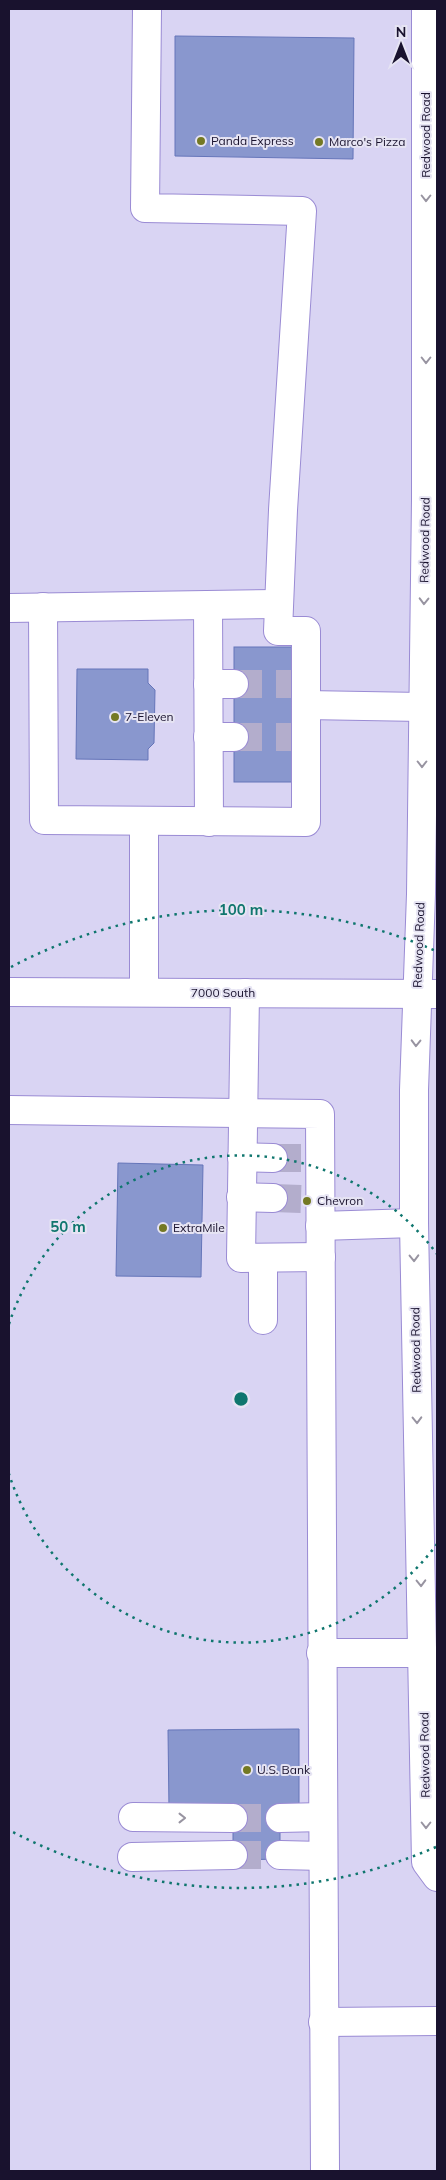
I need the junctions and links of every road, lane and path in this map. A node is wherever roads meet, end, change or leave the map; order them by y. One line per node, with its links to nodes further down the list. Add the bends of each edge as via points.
1 (147, 9): 3 (main road, via 145,208 302,211)
2 (426, 9): 8 (main road, Redwood Road, one-way to 8, via 426,500)
3 (278, 604): 4 (main road); 7 (main road, via 278,631 306,631)
4 (208, 605): 5 (main road); 10 (main road, via 221,684 221,737)
5 (43, 607): 6 (main road); 9 (main road, via 44,820)
6 (9, 608)
7 (302, 691): 8 (main road); 10 (main road, via 300,737 306,822)
8 (422, 707): 14 (main road, Redwood Road, one-way to 14, via 421,904)
9 (144, 822): 10 (main road); 12 (main road)
10 (209, 822)
11 (9, 992): 12 (main road, 7000 South)
12 (144, 992): 13 (main road, 7000 South)
13 (245, 993): 14 (main road, 7000 South); 16 (main road)
14 (427, 994): 22 (main road, Redwood Road, one-way to 22)
15 (9, 1110): 16 (main road)
16 (242, 1113): 17 (main road); 21 (main road, via 320,1114 313,1159)
17 (242, 1157): 18 (main road); 19 (main road)
18 (273, 1158)
19 (241, 1197): 20 (main road); 24 (main road, via 241,1258)
20 (273, 1198)
21 (315, 1208): 22 (main road); 23 (main road)
22 (414, 1223): 27 (main road, Redwood Road, one-way to 27)
23 (320, 1257): 24 (main road); 26 (main road)
24 (263, 1258): 25 (main road)
25 (264, 1320)
26 (321, 1653): 27 (main road); 30 (main road)
27 (423, 1653): 31 (main road, Redwood Road, one-way to 31, via 426,1862)
28 (233, 1837): 29 (main road, one-way to 28)
29 (133, 1838)
30 (323, 1838): 30 (main road, via 280,1838); 33 (main road)
31 (437, 1877)
32 (437, 2021): 33 (main road)
33 (323, 2022): 34 (main road)
34 (324, 2171)

